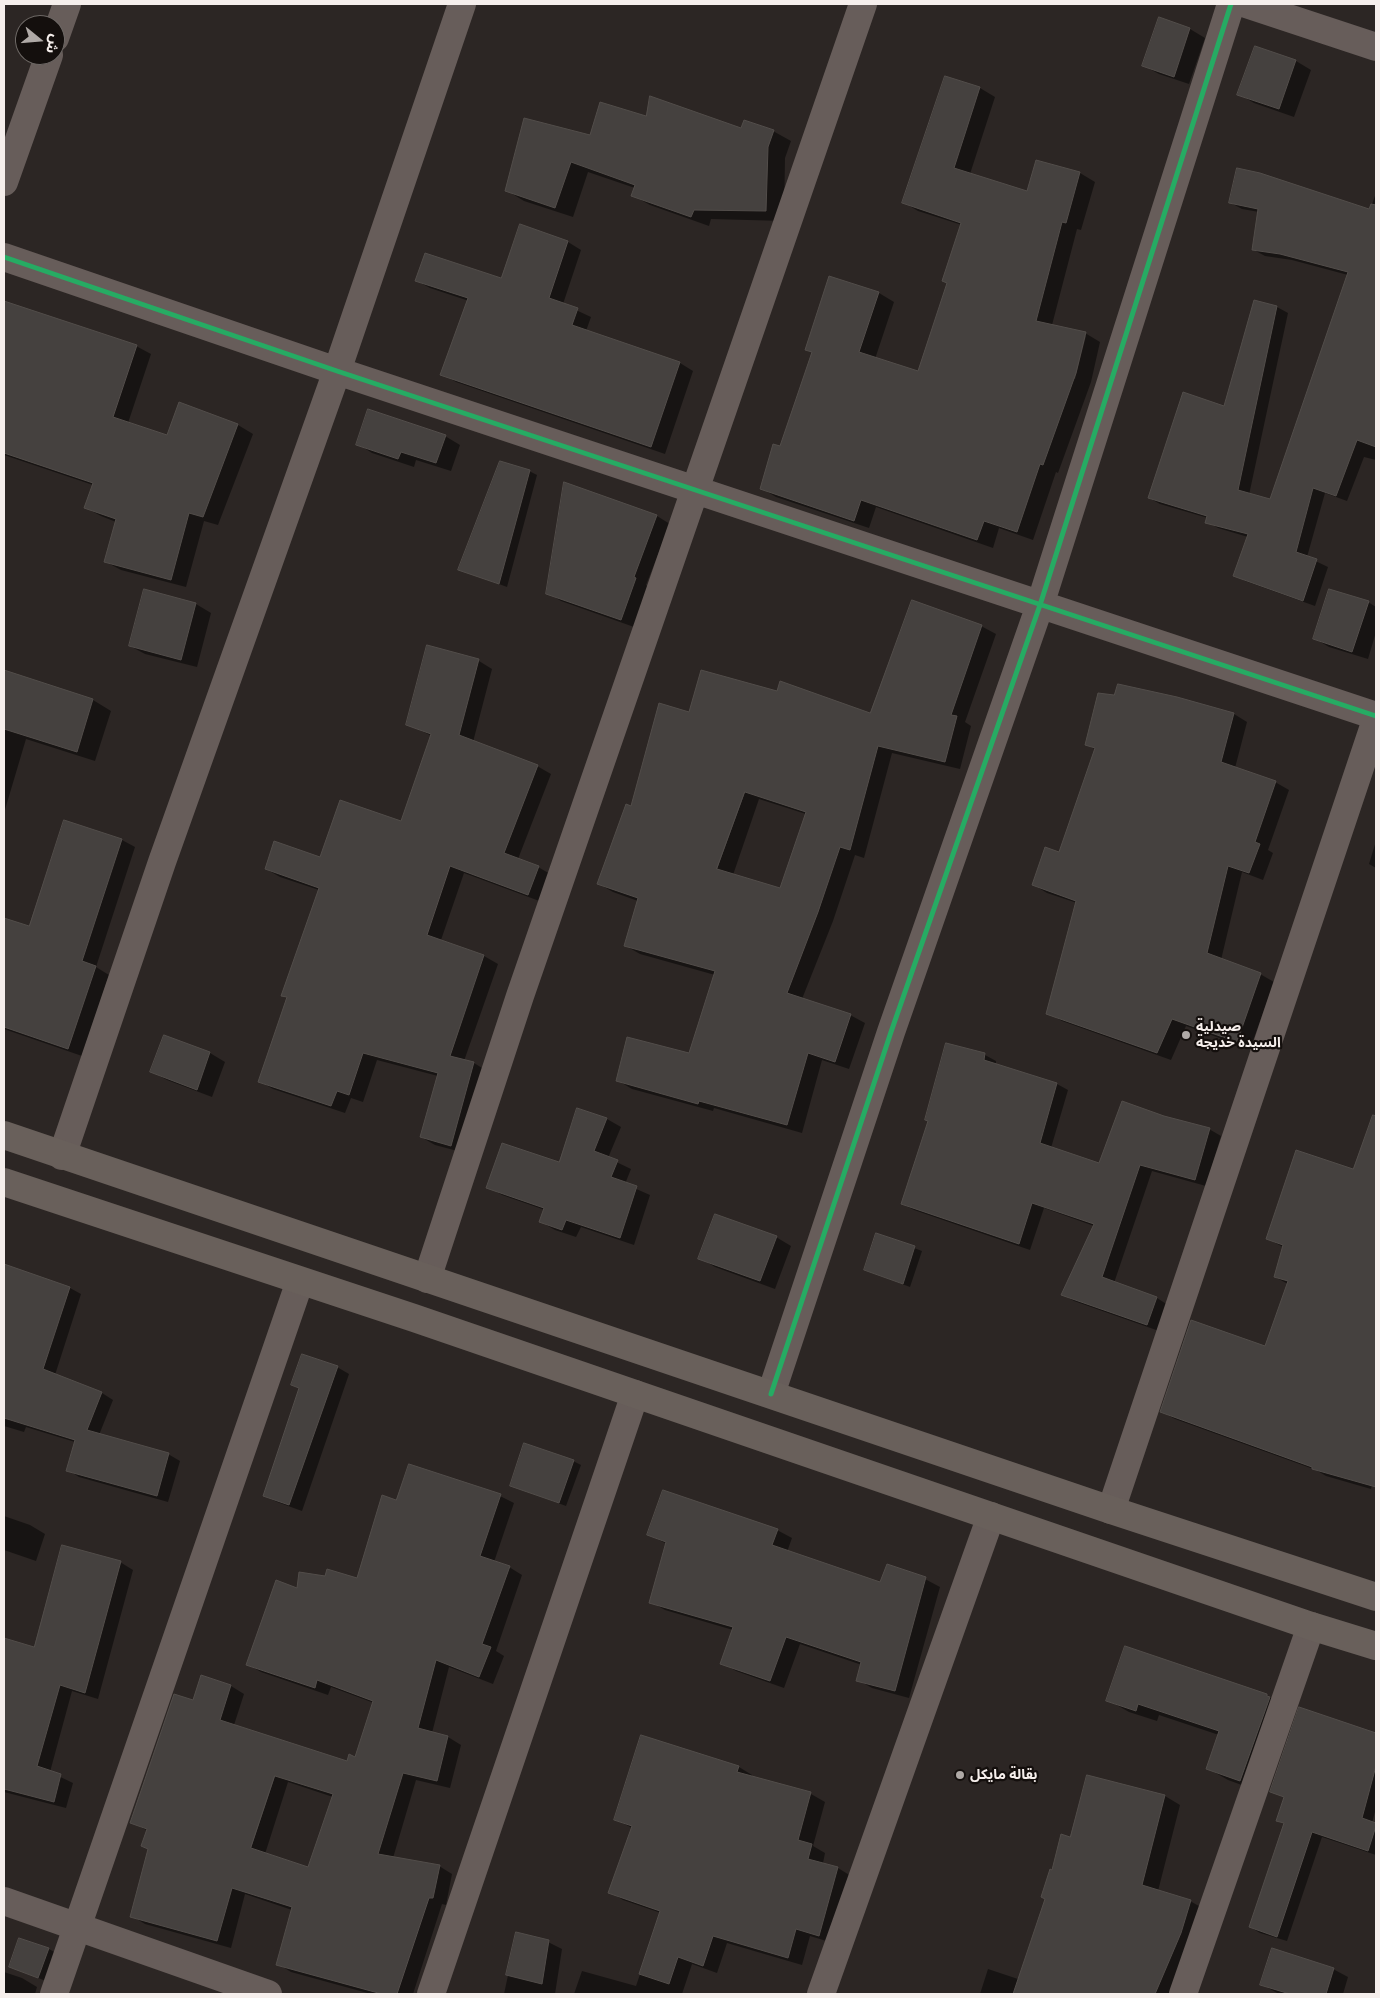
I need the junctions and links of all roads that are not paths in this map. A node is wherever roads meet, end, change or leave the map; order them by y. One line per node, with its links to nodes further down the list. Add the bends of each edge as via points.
1 (462, 4): 9 (street)
2 (863, 4): 10 (street)
3 (1232, 4): 11 (street)
4 (1246, 4): 5 (street)
5 (1376, 47)
6 (45, 65): 7 (street)
7 (4, 182)
8 (4, 257): 9 (street)
9 (337, 371): 10 (street); 14 (street, via 162,862)
10 (694, 489): 11 (street); 16 (street, via 520,996)
11 (1040, 605): 12 (street); 19 (street, via 891,1032)
12 (1376, 718): 20 (street)
13 (4, 1135): 14 (main road)
14 (62, 1156): 16 (main road)
15 (4, 1182): 17 (main road)
16 (427, 1279): 19 (main road)
17 (300, 1281): 18 (main road); 26 (street)
18 (635, 1394): 21 (main road); 29 (street)
19 (770, 1394): 20 (main road)
20 (1111, 1510): 22 (main road)
21 (991, 1516): 23 (main road); 30 (street)
22 (1376, 1597)
23 (1311, 1626): 24 (main road); 31 (street)
24 (1376, 1646)
25 (4, 1901): 26 (street)
26 (77, 1925): 27 (street); 28 (street)
27 (54, 1994)
28 (268, 1994)
29 (431, 1994)
30 (821, 1994)
31 (1183, 1994)

